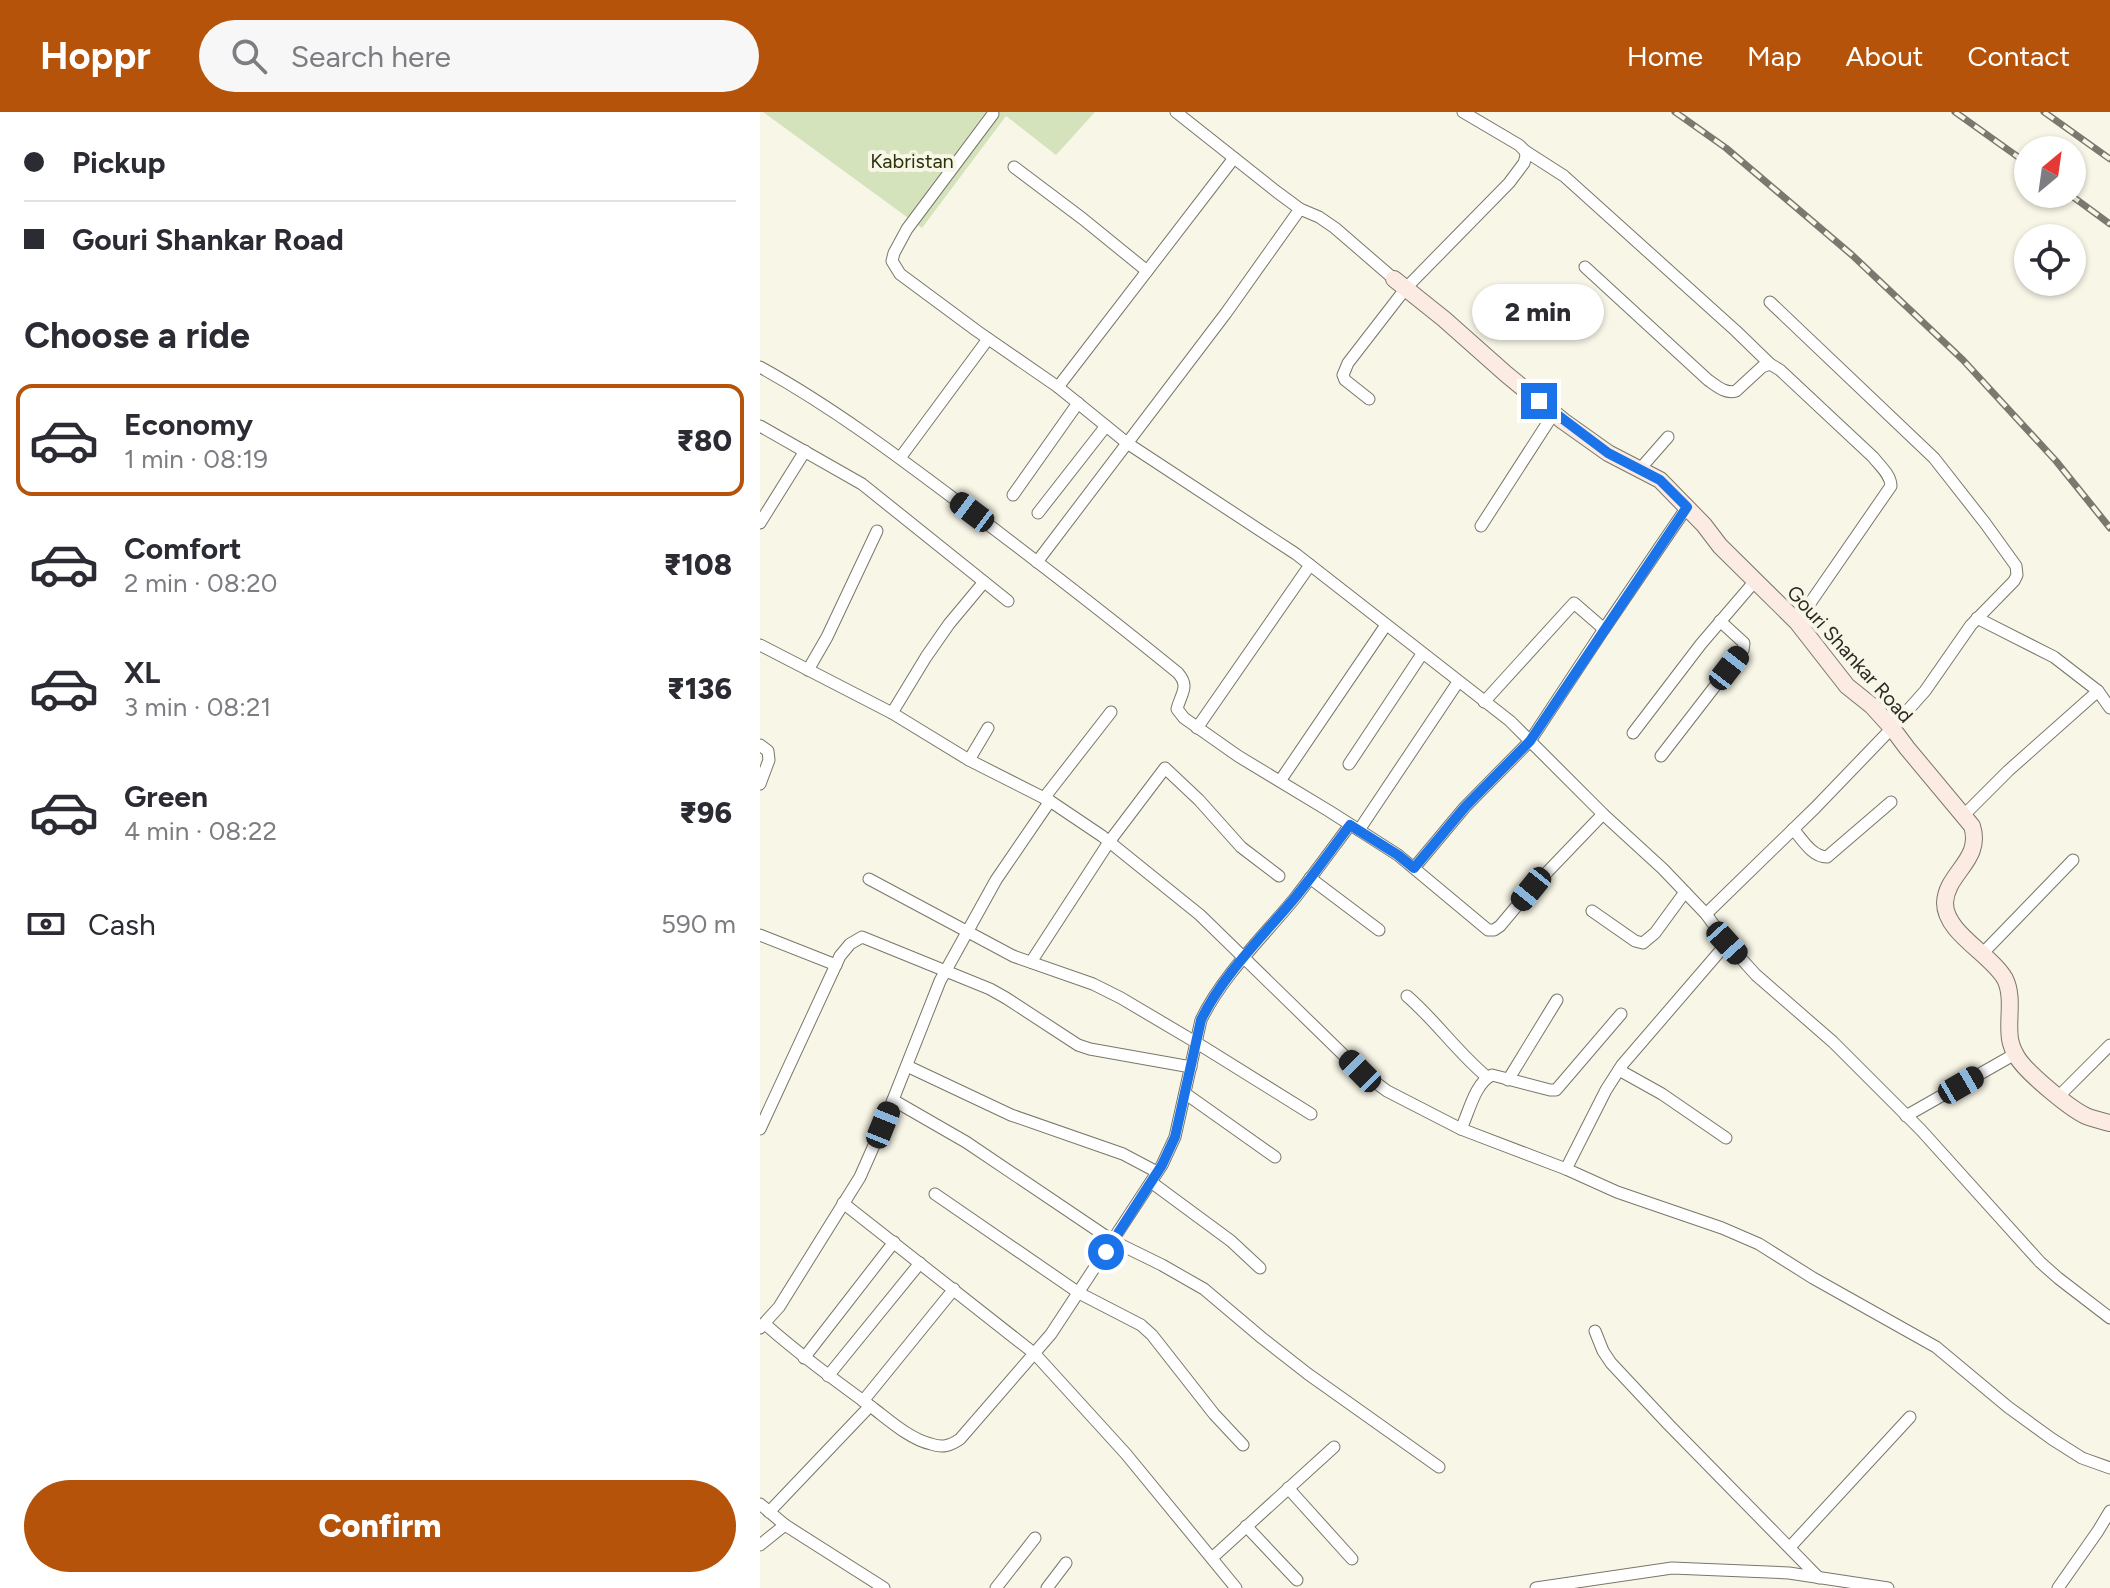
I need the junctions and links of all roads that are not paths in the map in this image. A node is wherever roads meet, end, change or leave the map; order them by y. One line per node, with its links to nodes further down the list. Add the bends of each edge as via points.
1 (1176, 112): 5 (street)
2 (1463, 112): 4 (street)
3 (993, 114): 12 (street, via 907,229 892,261 900,274)
4 (1525, 151): 10 (street, via 1524,163 1509,183); 13 (street, via 1564,176)
5 (1234, 158): 7 (street); 9 (street)
6 (1014, 167): 9 (street)
7 (1300, 209): 10 (street, via 1335,228); 22 (street)
8 (1585, 267): 13 (street, via 1723,391 1736,391)
9 (1147, 271): 15 (street)
10 (1400, 284): 16 (street, via 1343,375); 18 (street, Gouri Shankar Road)
11 (1770, 302): 37 (street, via 1934,458 2016,566 2014,581)
12 (988, 339): 15 (street); 24 (street)
13 (1770, 364): 39 (street, via 1873,457 1891,482)
14 (760, 367): 24 (street)
15 (1058, 387): 17 (street)
16 (1369, 399)
17 (1078, 403): 20 (street); 26 (street)
18 (1554, 413): 25 (street, Gouri Shankar Road, via 1608,453); 30 (street)
19 (760, 426): 23 (street)
20 (1106, 426): 22 (street); 28 (street)
21 (1668, 437): 25 (street)
22 (1127, 443): 32 (street); 33 (street)
23 (805, 451): 29 (street); 35 (street, via 862,484)
24 (900, 458): 32 (street)
25 (1640, 469): 27 (street, Gouri Shankar Road, via 1660,480)
26 (1013, 495)
27 (1687, 507): 34 (street, Gouri Shankar Road); 41 (street)
28 (1038, 513)
29 (760, 523)
30 (1481, 526)
31 (877, 531): 44 (street)
32 (1037, 562): 52 (street, via 1178,673 1184,689 1177,709)
33 (1310, 565): 40 (street); 52 (street)
34 (1755, 581): 38 (street); 39 (street, Gouri Shankar Road)
35 (984, 582): 36 (street); 50 (street, via 949,624)
36 (1008, 601)
37 (1977, 618): 46 (street, via 2054,657); 53 (street)
38 (1720, 621): 54 (street); 57 (street, via 1744,643 1743,650)
39 (1797, 622): 53 (street, Gouri Shankar Road, via 1847,686)
40 (1386, 625): 43 (street); 60 (street)
41 (1604, 629): 47 (street, via 1574,603); 55 (street)
42 (760, 645): 44 (street)
43 (1422, 654): 45 (street); 59 (street)
44 (808, 670): 50 (street)
45 (1458, 682): 47 (street); 66 (street)
46 (2098, 691): 48 (street); 65 (street)
47 (1484, 702): 55 (street)
48 (2110, 708)
49 (1111, 712): 62 (street)
50 (892, 713): 58 (street)
51 (988, 728): 58 (street)
52 (1197, 728): 60 (street)
53 (1892, 728): 65 (street, Gouri Shankar Road); 67 (street)
54 (1633, 733)
55 (1530, 741): 64 (street); 70 (street)
56 (760, 745): 61 (street, via 769,760)
57 (1661, 756)
58 (969, 760): 62 (street)
59 (1349, 764)
60 (1280, 781): 66 (street)
61 (760, 784)
62 (1047, 799): 68 (street); 78 (street)
63 (1891, 802): 67 (street, via 1827,857 1814,852)
64 (1603, 814): 70 (street, via 1494,930 1480,925); 74 (street)
65 (1964, 815): 81 (street, Gouri Shankar Road, via 1976,837 1945,906 1961,934)
66 (1355, 828): 70 (street); 72 (street)
67 (1793, 829): 76 (street)
68 (1109, 842): 71 (street, via 1165,768 1241,847); 82 (street); 83 (street)
69 (2073, 860): 81 (street)
70 (1414, 868)
71 (1279, 876)
72 (1310, 878): 77 (street); 82 (street)
73 (869, 879): 78 (street)
74 (1685, 892): 75 (street, via 1643,943); 76 (street)
75 (1592, 911)
76 (1706, 914): 80 (street)
77 (1379, 930)
78 (967, 932): 83 (street); 85 (street)
79 (760, 935): 84 (street)
80 (1727, 943): 94 (street); 101 (street)
81 (1982, 954): 91 (street, Gouri Shankar Road, via 2009,990)
82 (1244, 958): 89 (street, via 1208,1006); 104 (street, via 1360,1071)
83 (1031, 962): 89 (street, via 1093,984)
84 (836, 965): 85 (street, via 850,944 862,937); 103 (street)
85 (945, 971): 92 (street); 93 (street, via 1006,998 1078,1045)
86 (1407, 996): 95 (street)
87 (1557, 1000): 96 (street)
88 (1621, 1014): 96 (street, via 1556,1090)
89 (1197, 1043): 93 (street); 100 (street)
90 (2110, 1045): 98 (street)
91 (2015, 1054): 98 (street); 101 (street)
92 (907, 1066): 99 (street); 108 (street, via 1011,1115 1123,1154)
93 (1191, 1067): 97 (street)
94 (1619, 1070): 105 (street); 107 (street)
95 (1487, 1077): 96 (street); 104 (street)
96 (1508, 1080)
97 (1186, 1094): 106 (street); 108 (street, via 1175,1137)
98 (2059, 1096): 102 (street, via 2086,1116)
99 (893, 1100): 110 (street); 111 (street, via 966,1142)
100 (1311, 1114)
101 (1906, 1116): 117 (street, via 2040,1262)
102 (2110, 1123)
103 (760, 1129)
104 (1461, 1129): 107 (street)
105 (1726, 1138)
106 (1275, 1157)
107 (1566, 1169): 128 (street, via 1759,1244 1936,1347 2052,1439)
108 (1154, 1177): 111 (street); 114 (street)
109 (935, 1194): 116 (street)
110 (843, 1203): 112 (street); 118 (street)
111 (1113, 1241): 116 (street); 127 (street, via 1204,1289 1308,1374)
112 (894, 1242): 113 (street); 121 (street)
113 (920, 1263): 115 (street); 122 (street)
114 (1260, 1268)
115 (954, 1289): 120 (street); 123 (street)
116 (1079, 1293): 120 (street); 125 (street, via 1152,1335)
117 (2110, 1318)
118 (762, 1326): 121 (street)
119 (1595, 1331): 136 (street, via 1611,1363)
120 (1035, 1354): 123 (street, via 953,1445 922,1442); 137 (street)
121 (804, 1358): 122 (street)
122 (828, 1376): 123 (street)
123 (867, 1404): 130 (street)
124 (1910, 1417): 136 (street)
125 (1243, 1445)
126 (1334, 1447): 129 (street)
127 (1439, 1467)
128 (2110, 1468)
129 (1288, 1488): 133 (street); 138 (street)
130 (765, 1508): 132 (street)
131 (2110, 1511): 149 (street)
132 (785, 1525): 135 (street); 142 (street)
133 (1246, 1526): 137 (street); 141 (street)
134 (1035, 1538): 144 (street)
135 (760, 1545)
136 (1790, 1547): 140 (street)
137 (1212, 1558): 146 (street)
138 (1352, 1559)
139 (1066, 1563): 145 (street)
140 (1819, 1578): 147 (street, via 1672,1568); 148 (street)
141 (1297, 1580)
142 (865, 1582): 143 (street)
143 (884, 1588)
144 (996, 1588)
145 (1047, 1588)
146 (1236, 1588)
147 (1536, 1588)
148 (1888, 1588)
149 (2058, 1588)

